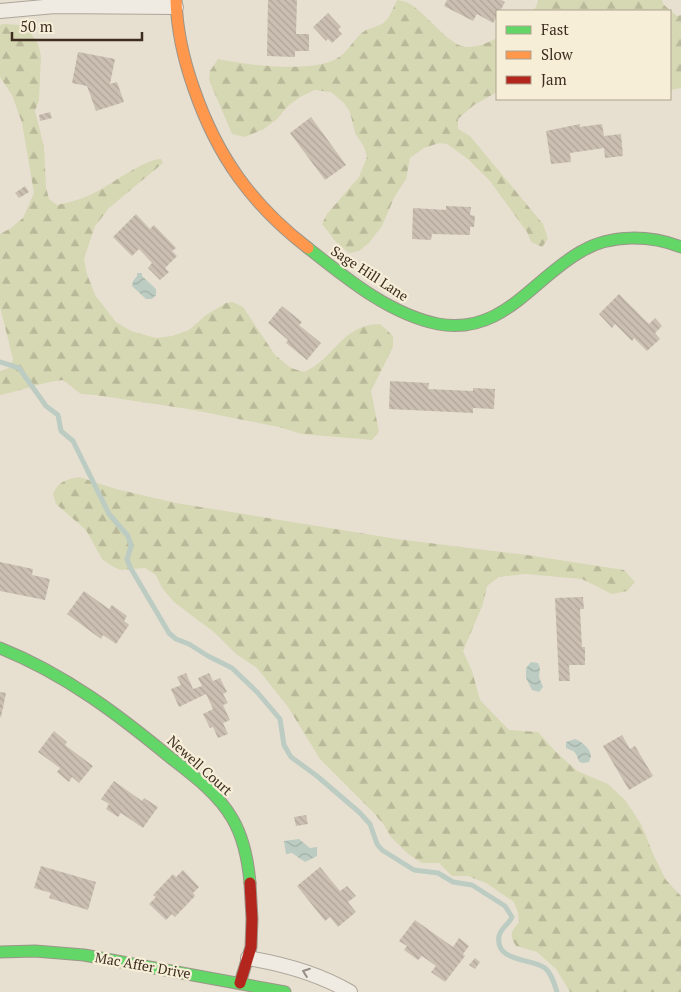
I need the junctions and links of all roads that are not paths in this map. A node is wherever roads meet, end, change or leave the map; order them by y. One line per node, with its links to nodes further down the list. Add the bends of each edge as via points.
1 (176, 4): 2 (street, via 55,6); 3 (street, Sage Hill Lane, via 182,46 198,102 214,141 244,187 267,214 307,248 402,312 430,322 470,324 494,316 519,302 558,266 596,243 636,238 664,241)
2 (0, 11)
3 (681, 247)
4 (0, 648): 6 (street, Newell Court, via 32,660 92,695 178,763 229,813 244,845 249,871 252,936)
5 (0, 952): 7 (street, Mac Affer Drive, via 68,953)
6 (248, 958): 7 (street, Newell Court); 9 (street, one-way to 6, via 302,970)
7 (240, 983): 8 (street, Mac Affer Drive)
8 (285, 992)
9 (350, 992)

